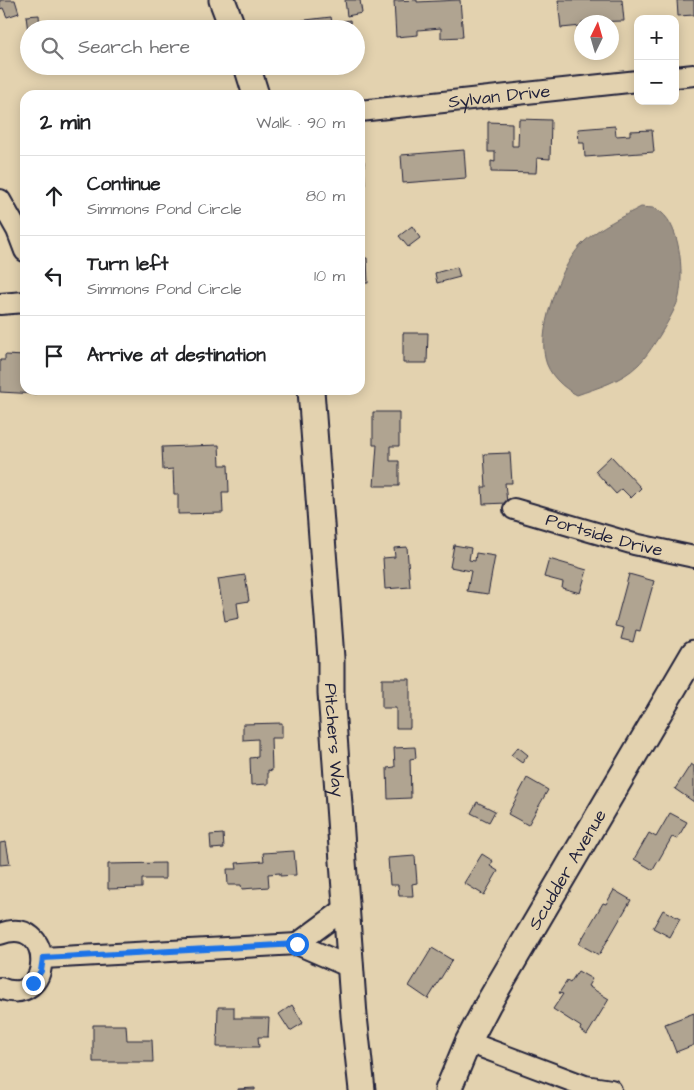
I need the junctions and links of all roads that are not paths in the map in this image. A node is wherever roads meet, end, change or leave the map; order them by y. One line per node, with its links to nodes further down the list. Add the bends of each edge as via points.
1 (222, 0): 2 (main road)
2 (230, 20)
3 (694, 74): 5 (street)
4 (250, 75): 7 (main road)
5 (679, 76)
6 (634, 81): 8 (street, Sylvan Drive)
7 (254, 90)
8 (365, 110)
9 (0, 200): 10 (street)
10 (20, 238)
11 (20, 302): 12 (street)
12 (0, 304)
13 (312, 395): 17 (main road, Pitchers Way)
14 (514, 509): 15 (street, Portside Drive, via 634,544)
15 (694, 557)
16 (694, 653): 23 (main road, Scudder Avenue, via 512,961)
17 (347, 907): 19 (street); 21 (main road, Pitchers Way)
18 (0, 934): 20 (street, via 13,931 26,934 39,946)
19 (297, 944): 20 (street); 21 (street)
20 (43, 958): 22 (street, via 41,971 28,987 15,991)
21 (350, 967): 24 (main road, Pitchers Way)
22 (0, 988)
23 (468, 1042): 25 (main road, Scudder Avenue); 26 (street, via 585,1086)
24 (362, 1090)
25 (448, 1090)
26 (610, 1090)

